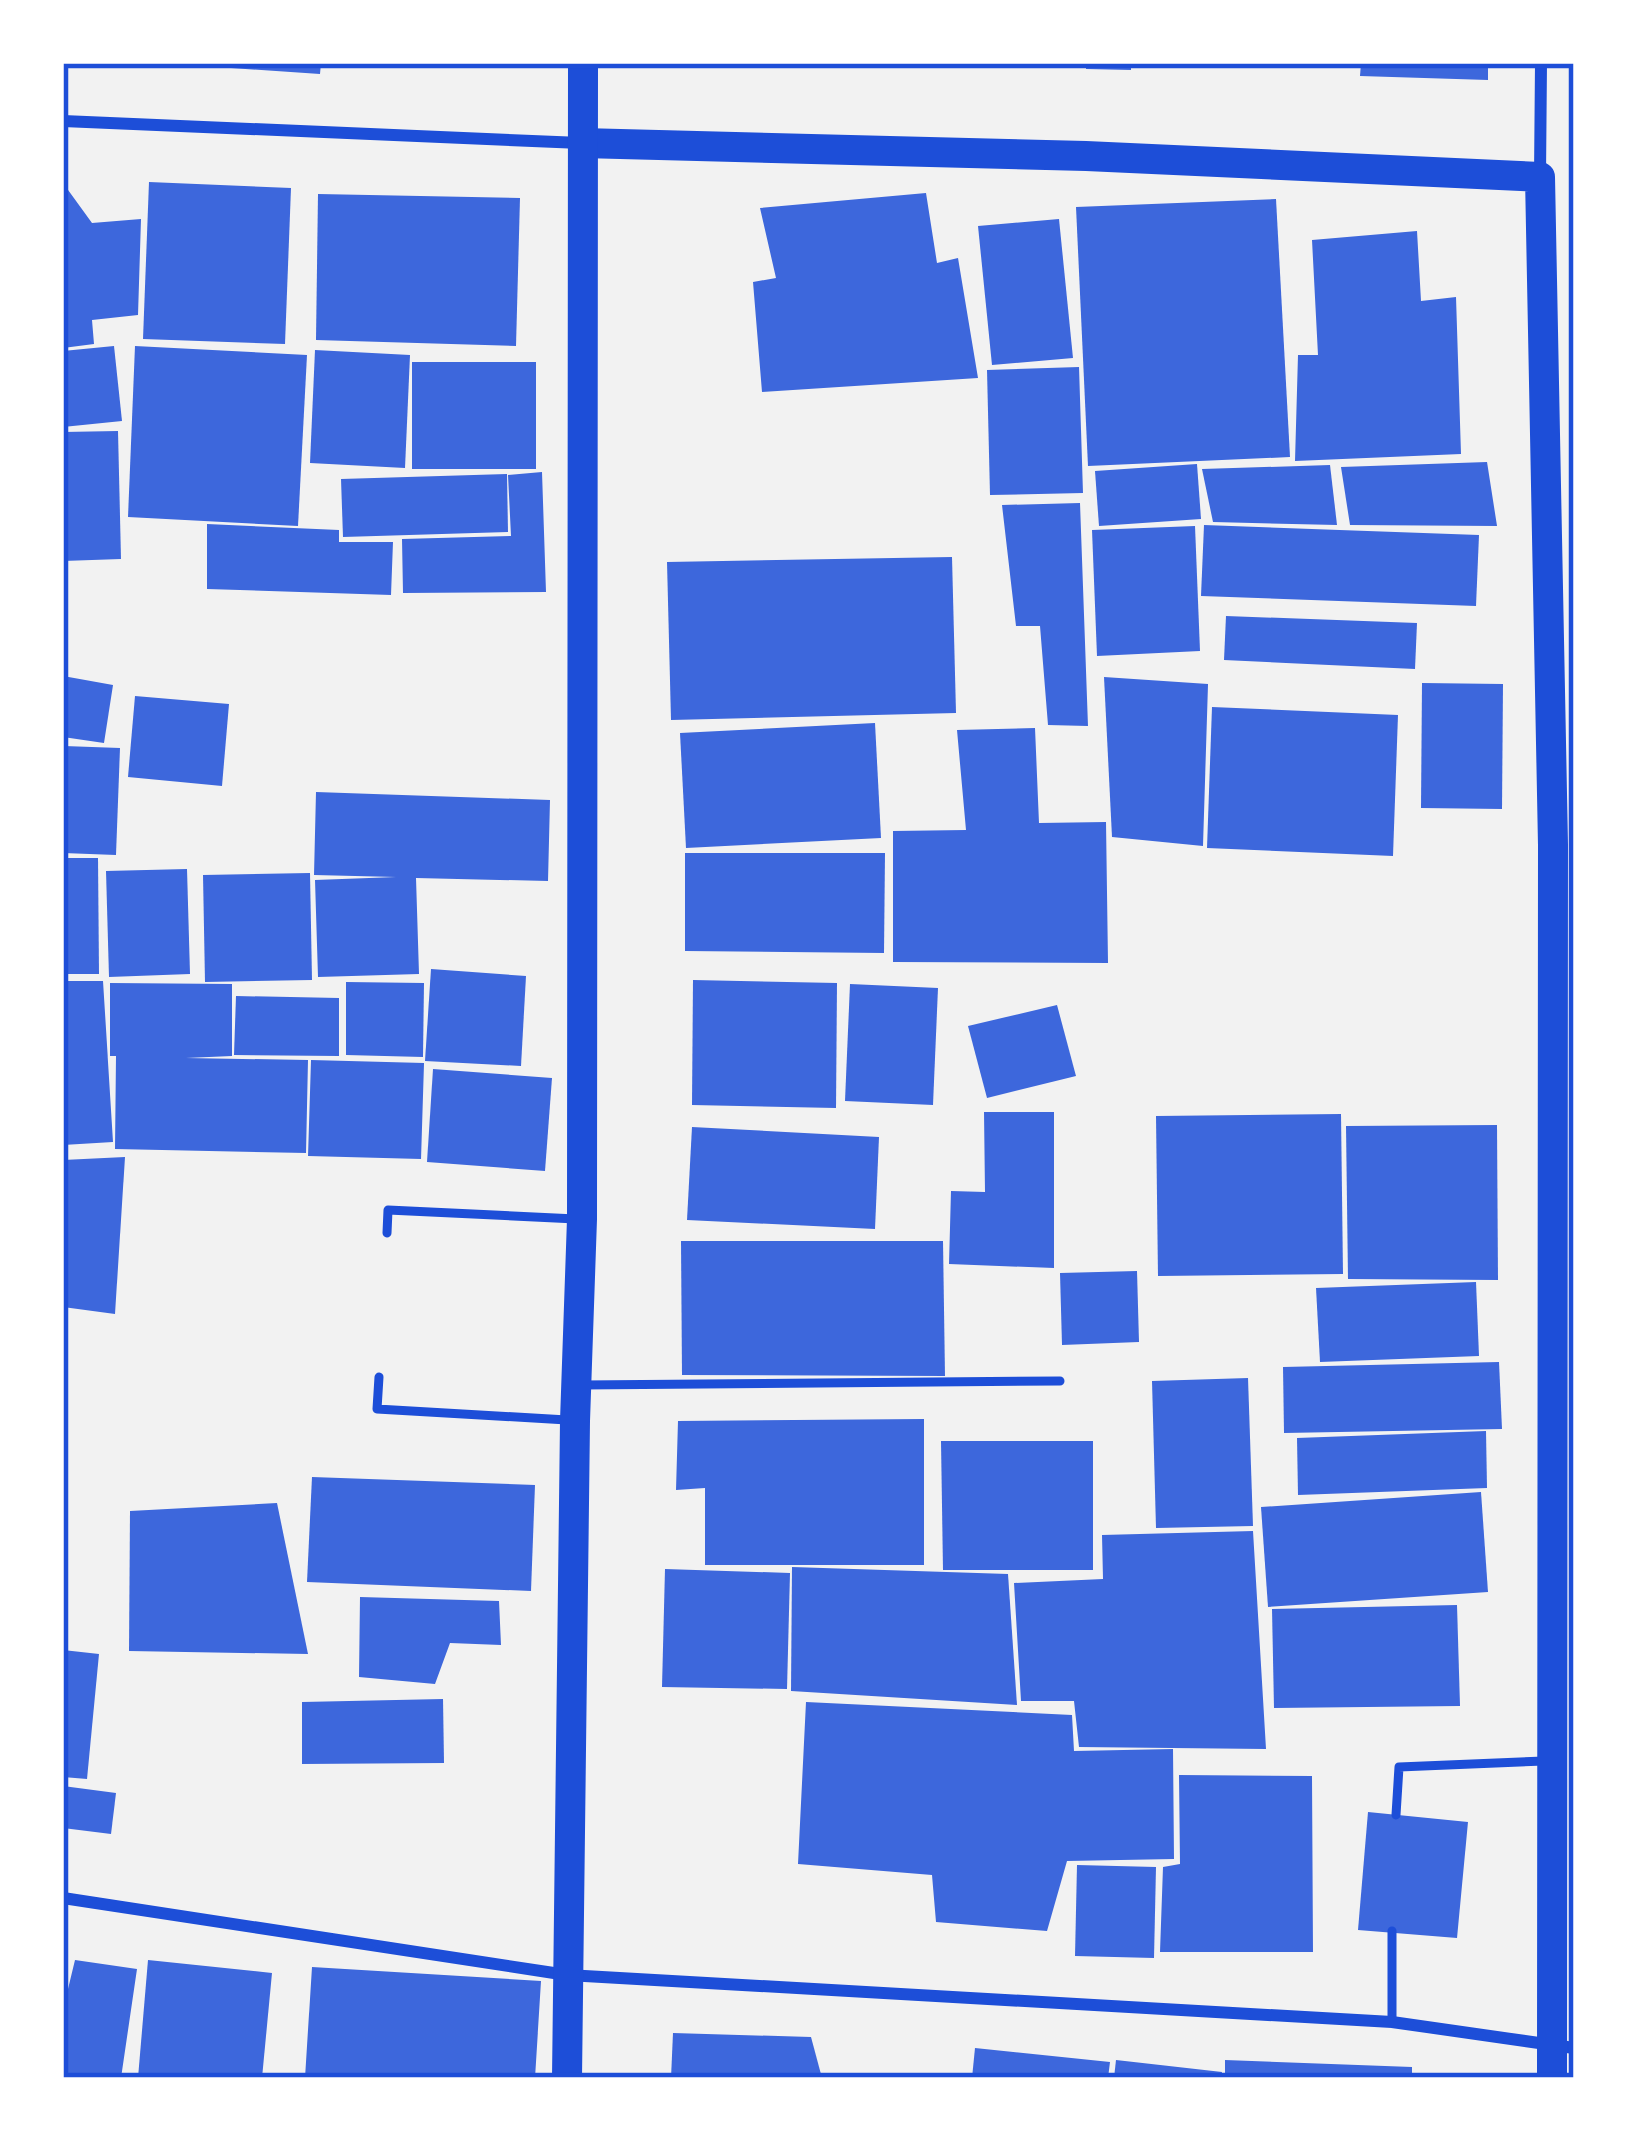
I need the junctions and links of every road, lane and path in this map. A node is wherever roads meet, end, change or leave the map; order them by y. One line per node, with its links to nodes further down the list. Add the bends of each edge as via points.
1 (584, 63): 4 (main road)
2 (1541, 63): 5 (street)
3 (63, 121): 4 (street)
4 (582, 143): 5 (main road); 7 (main road)
5 (1540, 177): 6 (main road)
6 (1563, 845): 13 (main road)
7 (581, 1219): 8 (lane, via 388,1210); 11 (main road)
8 (387, 1232)
9 (379, 1377): 12 (lane, via 377,1409)
10 (1060, 1381): 11 (lane)
11 (577, 1385): 12 (main road)
12 (575, 1421): 17 (main road)
13 (1554, 1761): 14 (lane, via 1399,1767); 19 (main road)
14 (1396, 1814)
15 (63, 1898): 17 (street)
16 (1391, 1931): 18 (lane)
17 (567, 1975): 18 (street); 20 (main road)
18 (1392, 2022): 19 (street)
19 (1563, 2046): 21 (main road)
20 (567, 2078)
21 (1552, 2078)

